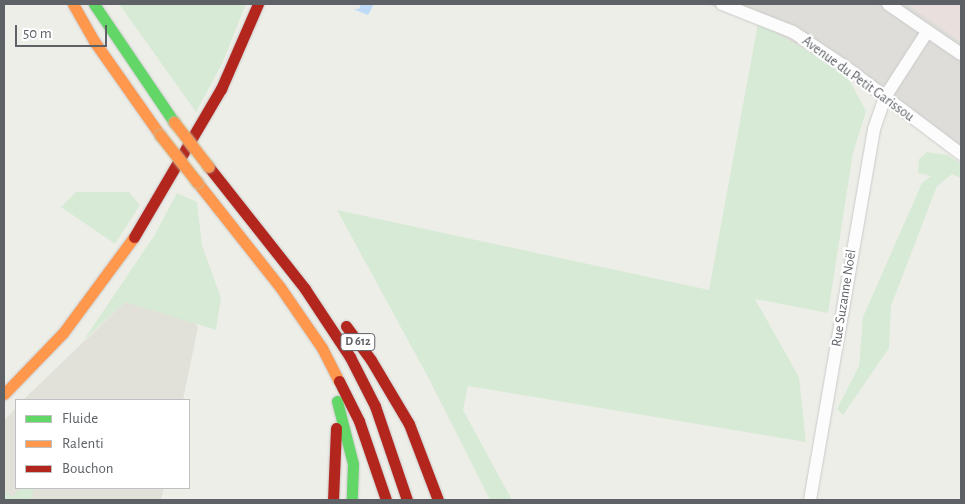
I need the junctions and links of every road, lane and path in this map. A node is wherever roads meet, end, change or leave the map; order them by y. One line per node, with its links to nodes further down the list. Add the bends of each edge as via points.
1 (73, 4): 11 (main road, D 612, bridge, via 103,55 160,135)
2 (94, 4): 10 (main road, D 612, bridge, via 131,63)
3 (258, 4): 12 (main road, via 221,89 127,249 64,333)
4 (722, 4): 8 (street, Avenue du Petit Garissou, via 793,32)
5 (888, 4): 6 (street)
6 (928, 32): 7 (street); 8 (street, Rue Suzanne Noël)
7 (961, 54)
8 (885, 97): 9 (street, Avenue du Petit Garissou); 19 (street, Rue Suzanne Noël, via 867,163)
9 (961, 154)
10 (246, 213): 17 (main road, D 612, via 314,302 350,357 395,456); 18 (main road, D 612, via 294,262 371,360 409,424)
11 (299, 313): 13 (main road, D 612); 16 (main road, D 612, via 342,384 375,461)
12 (4, 394)
13 (334, 394): 14 (main road, D 612); 15 (main road, D 612, via 353,464)
14 (333, 500)
15 (352, 500)
16 (386, 500)
17 (407, 500)
18 (438, 500)
19 (810, 500)

